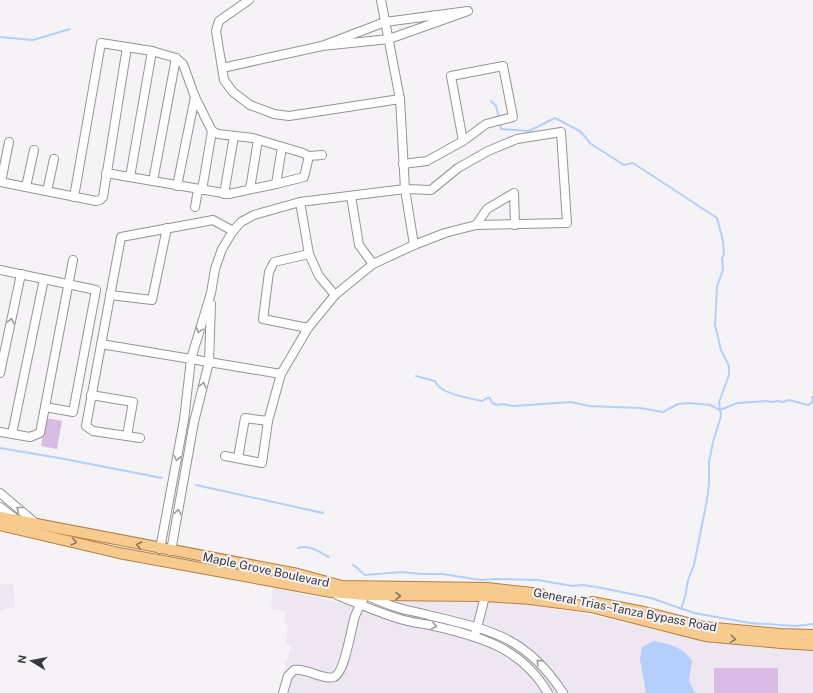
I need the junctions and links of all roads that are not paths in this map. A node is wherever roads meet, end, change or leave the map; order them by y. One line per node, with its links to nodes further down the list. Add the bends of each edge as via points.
1 (249, 0): 9 (street, via 219,21 216,32)
2 (381, 0): 3 (street)
3 (385, 22): 4 (street); 4 (street, via 468,11); 5 (street)
4 (389, 39): 5 (street); 11 (street)
5 (322, 46): 9 (street)
6 (127, 47): 7 (street); 23 (street); 36 (street, via 101,43)
7 (152, 51): 8 (street); 24 (street)
8 (176, 58): 10 (street, via 183,64); 25 (street)
9 (222, 68): 11 (street, via 224,80 233,92 250,105 274,114 289,116)
10 (195, 97): 12 (street); 28 (street)
11 (400, 99): 22 (street)
12 (212, 131): 13 (street); 32 (street)
13 (234, 136): 14 (street); 34 (street)
14 (258, 140): 17 (street); 30 (street)
15 (463, 140): 15 (street, via 486,124 512,117 503,66 451,76); 22 (street, via 427,161)
16 (9, 142): 26 (street)
17 (282, 147): 20 (street); 27 (street)
18 (34, 150): 29 (street)
19 (322, 155): 20 (street)
20 (309, 156): 27 (street, via 304,177)
21 (54, 159): 33 (street)
22 (403, 164): 31 (street)
23 (106, 173): 24 (street); 36 (street, via 103,197 100,200)
24 (130, 177): 25 (street)
25 (153, 181): 28 (street)
26 (0, 182): 29 (street)
27 (276, 184): 30 (street)
28 (178, 186): 32 (street)
29 (26, 187): 33 (street)
30 (250, 189): 34 (street)
31 (405, 189): 35 (street); 40 (street, via 431,190 458,168 516,138 561,132 567,223); 43 (street)
32 (200, 190): 34 (street); 38 (street)
33 (47, 191): 36 (street)
34 (224, 194)
35 (351, 196): 37 (street); 46 (street, via 359,245)
36 (74, 197)
37 (300, 202): 42 (street, via 254,215 241,222); 44 (street)
38 (195, 207)
39 (476, 225): 40 (street); 40 (street, via 487,209 514,194); 43 (street)
40 (515, 225)
41 (167, 228): 42 (street, via 213,220); 52 (street, via 121,237); 52 (street, via 152,300)
42 (233, 231): 51 (street, via 222,249)
43 (414, 245): 46 (street)
44 (309, 254): 53 (street, via 319,276); 54 (street, via 274,262 269,272 263,319)
45 (73, 260): 50 (street)
46 (373, 264): 53 (street)
47 (0, 270): 48 (street)
48 (21, 274): 49 (street); 58 (street, one-way to 48)
49 (44, 279): 50 (street); 66 (street)
50 (68, 284): 61 (street); 61 (street, via 96,290 73,412)
51 (211, 293): 56 (street, one-way to 56); 57 (street)
52 (110, 295): 55 (street)
53 (335, 295): 54 (street)
54 (308, 328): 59 (street)
55 (101, 344): 56 (street); 60 (street)
56 (191, 359): 57 (street); 62 (street)
57 (209, 362): 59 (street); 64 (street, one-way to 57)
58 (0, 373)
59 (281, 374): 63 (street)
60 (91, 395): 67 (street, via 86,426 92,431); 67 (street, via 133,402)
61 (45, 407): 66 (street, via 40,433 30,437)
62 (184, 420): 64 (street); 77 (street, one-way to 77)
63 (268, 421): 70 (street, via 245,418); 70 (street, via 262,463)
64 (194, 422): 78 (street, one-way to 64)
65 (0, 432): 66 (street)
66 (12, 434)
67 (127, 436): 68 (street)
68 (140, 438)
69 (225, 456): 70 (street)
70 (238, 458)
71 (0, 494): 76 (street, Maple Grove Boulevard, one-way to 71)
72 (0, 507): 74 (street)
73 (0, 517): 74 (main road)
74 (19, 522): 76 (main road)
75 (0, 525): 76 (main road)
76 (37, 529): 77 (main road, Maple Grove Boulevard, one-way to 76); 80 (main road, Maple Grove Boulevard, one-way to 80, via 119,553)
77 (160, 549): 78 (main road, Maple Grove Boulevard)
78 (171, 551): 79 (main road, Maple Grove Boulevard, via 298,574)
79 (342, 586): 82 (street, Maple Grove Boulevard); 84 (main road, General Trias–Tanza Bypass Road, via 487,588 527,592 606,604 704,627)
80 (331, 592): 82 (main road, General Trias–Tanza Bypass Road)
81 (485, 596): 82 (main road, General Trias–Tanza Bypass Road, one-way to 81); 83 (street); 86 (main road, General Trias–Tanza Bypass Road, one-way to 86, via 530,599 591,608 705,636)
82 (363, 600): 83 (street, Maple Grove Boulevard); 85 (street, Maple Grove Boulevard, one-way to 85, via 397,618); 87 (street, via 355,616 338,674 329,677 294,670 288,676)
83 (477, 627): 85 (street); 89 (street, Maple Grove Boulevard, one-way to 83, via 548,671 528,652 501,636)
84 (813, 635)
85 (475, 636): 88 (street, Maple Grove Boulevard, via 514,655 533,672)
86 (813, 645)
87 (283, 693)
88 (548, 693)
89 (562, 693)

